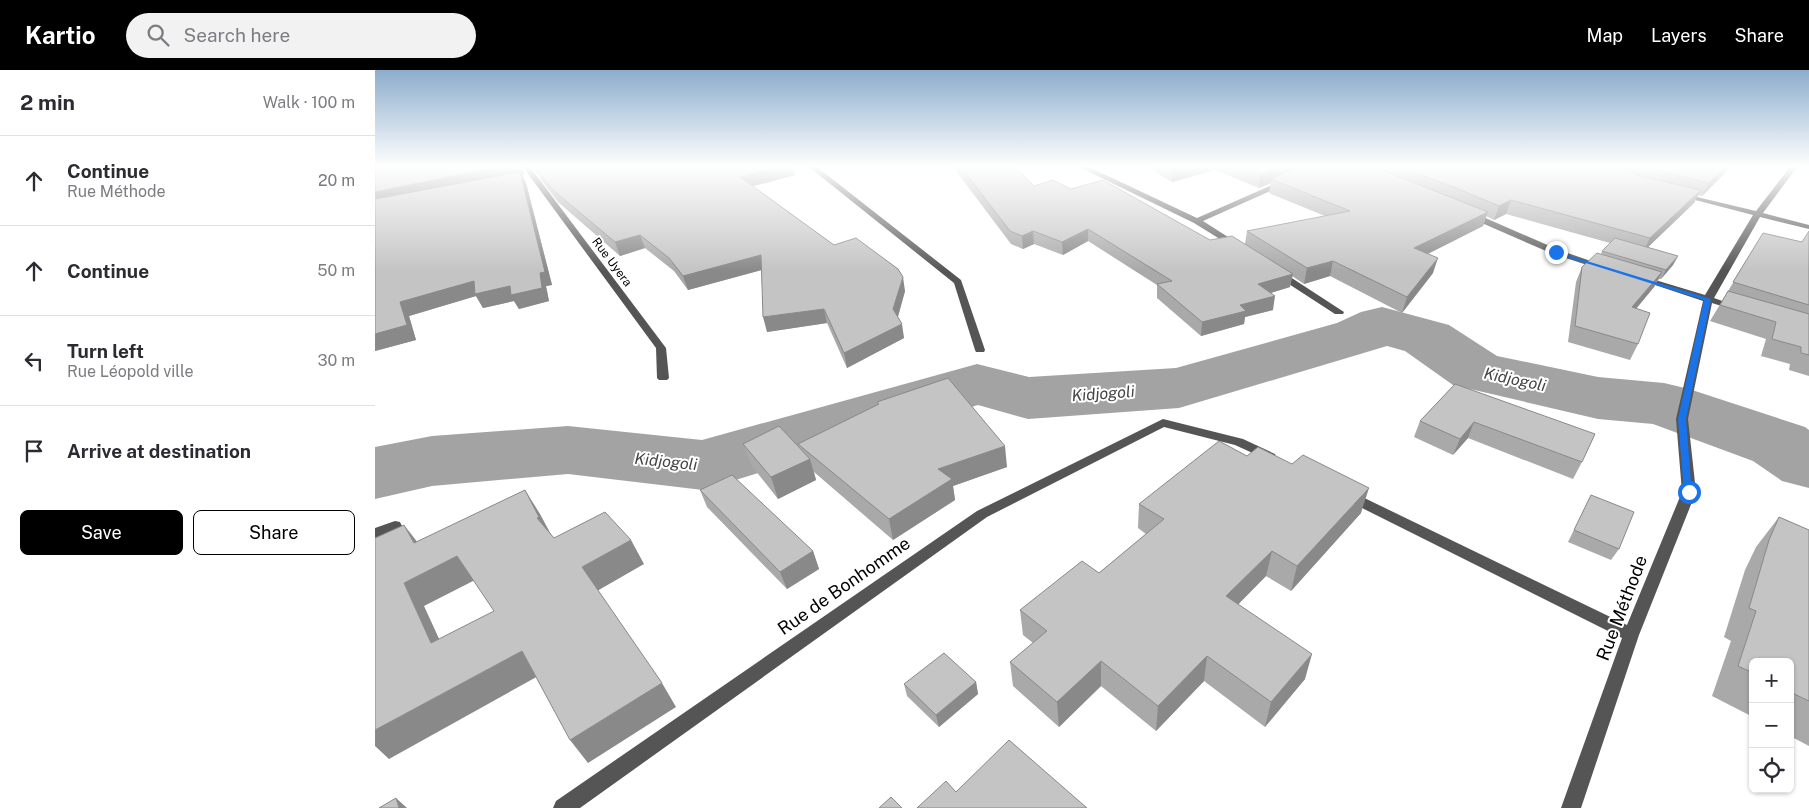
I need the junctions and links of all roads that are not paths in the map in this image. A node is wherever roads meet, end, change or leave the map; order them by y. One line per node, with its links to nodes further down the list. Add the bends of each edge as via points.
1 (550, 201): 19 (street, Rue Uyera, via 661,348)
2 (856, 201): 18 (street, via 958,282)
3 (1155, 201): 9 (street)
4 (1241, 201): 9 (street)
5 (1704, 201): 8 (street)
6 (1767, 201): 8 (street, Rue Méthode)
7 (1460, 211): 13 (street, via 1556,252)
8 (1757, 215): 10 (street); 15 (street, Rue Méthode)
9 (1197, 221): 11 (street)
10 (1809, 227)
11 (1247, 253)
12 (1272, 269): 17 (street)
13 (1613, 270)
14 (1632, 276): 15 (street)
15 (1708, 299): 16 (street); 24 (street, Rue Méthode, via 1682,419 1689,492)
16 (1745, 310)
17 (1339, 312)
18 (980, 350)
19 (663, 378)
20 (1284, 464): 25 (street, Rue de Bonhomme, via 1239,442 1163,422 982,514)
21 (1337, 490): 24 (street)
22 (395, 526): 23 (street)
23 (375, 534)
24 (1631, 635): 26 (street, Rue Méthode)
25 (563, 808)
26 (1571, 808)

